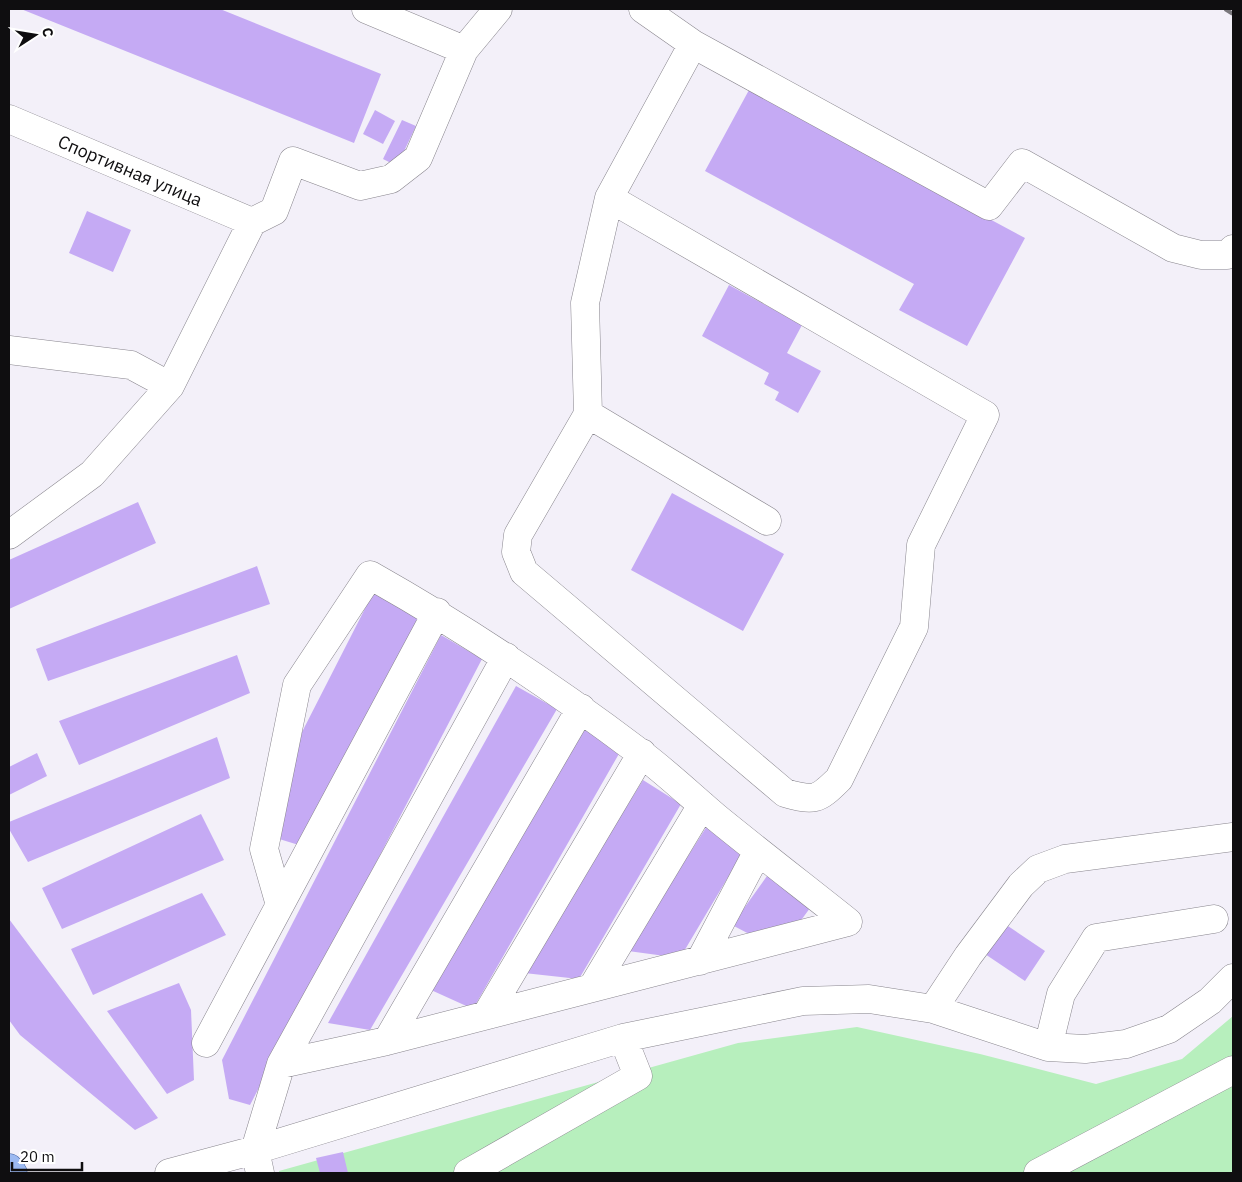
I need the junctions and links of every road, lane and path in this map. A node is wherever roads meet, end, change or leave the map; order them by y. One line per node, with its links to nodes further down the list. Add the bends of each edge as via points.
1 (366, 9): 5 (street)
2 (498, 9): 5 (street)
3 (643, 9): 4 (street)
4 (693, 44): 7 (street); 9 (street, via 989,206 1022,163 1173,248 1201,255 1228,255)
5 (464, 50): 8 (street, via 418,158 391,179 360,186 292,161 274,211)
6 (9, 119): 8 (street, Спортивная улица)
7 (609, 198): 12 (street, via 585,303); 12 (street, via 985,415 920,545 914,627 839,779 823,795 807,799 785,793 524,572 516,552 518,535)
8 (252, 222): 11 (street)
9 (1233, 249)
10 (9, 350): 11 (street, via 131,365)
11 (170, 386): 14 (street, via 92,474)
12 (588, 414): 13 (street)
13 (767, 521)
14 (9, 535)
15 (436, 612): 16 (street); 22 (street); 22 (street, via 370,575 297,685 264,849)
16 (506, 656): 17 (street); 33 (street)
17 (581, 708): 18 (street); 30 (street)
18 (642, 753): 19 (street); 28 (street)
19 (702, 805): 21 (street); 26 (street)
20 (1233, 836): 27 (street, via 1064,859 1038,869 1021,885)
21 (758, 851): 24 (street); 24 (street, via 848,922)
22 (280, 905): 31 (street)
23 (1214, 919): 32 (street, via 1096,938 1061,994)
24 (700, 961): 26 (street)
25 (1233, 978): 32 (street, via 1210,1001 1169,1029 1126,1044 1085,1049)
26 (592, 988): 28 (street)
27 (933, 1009): 29 (street, via 869,999 803,1001); 32 (street)
28 (487, 1014): 30 (street)
29 (623, 1038): 35 (street); 39 (street, via 638,1076)
30 (387, 1040): 33 (street)
31 (206, 1043)
32 (1048, 1047)
33 (281, 1064): 35 (street)
34 (1233, 1070): 40 (street)
35 (258, 1161): 38 (street)
36 (9, 1168): 37 (main road)
37 (14, 1173)
38 (169, 1173)
39 (468, 1173)
40 (1038, 1173)

